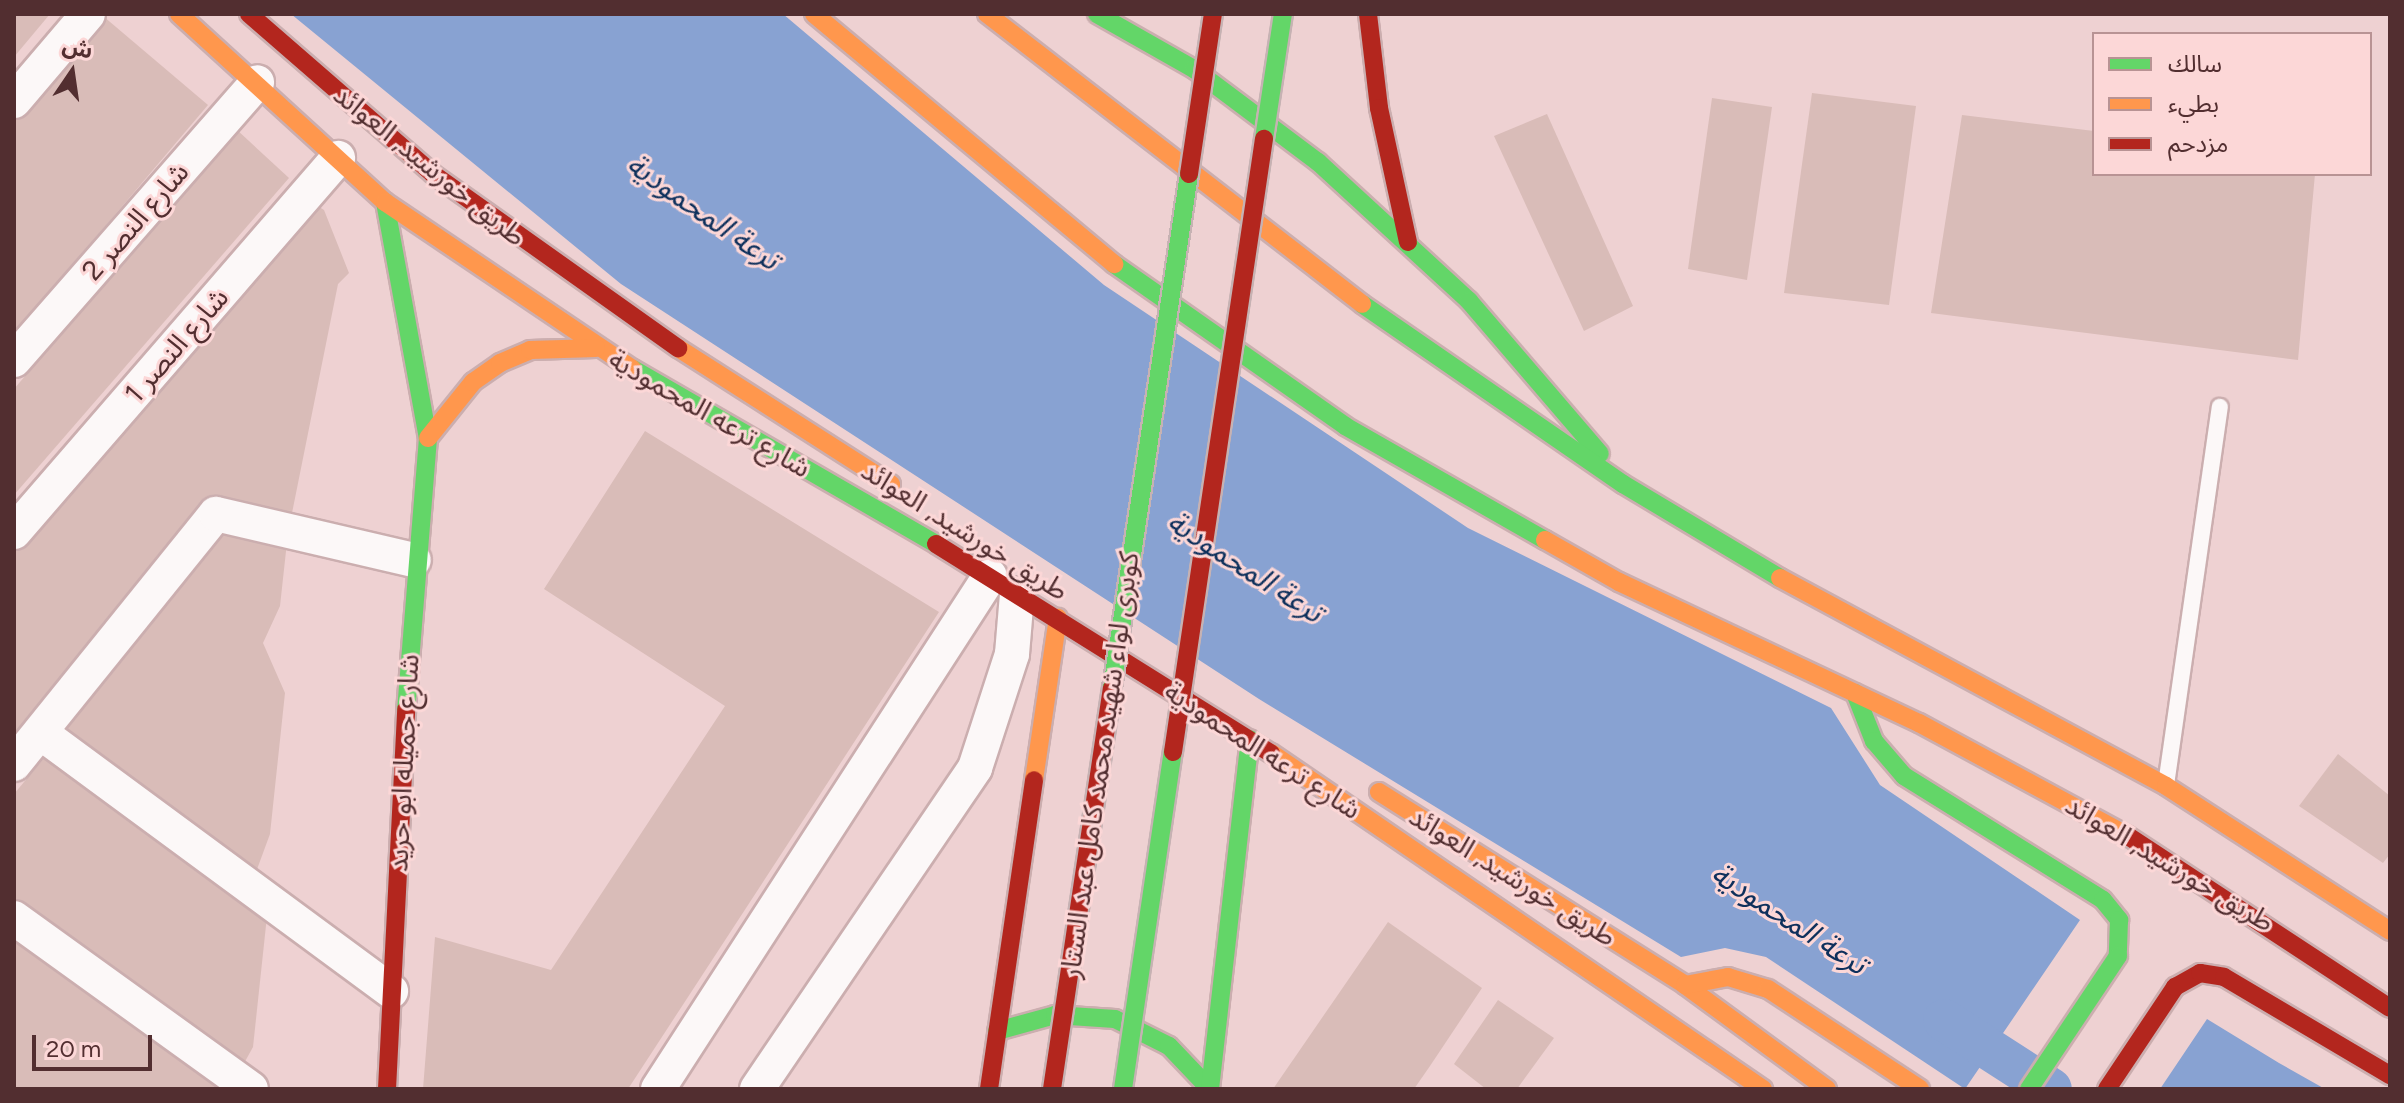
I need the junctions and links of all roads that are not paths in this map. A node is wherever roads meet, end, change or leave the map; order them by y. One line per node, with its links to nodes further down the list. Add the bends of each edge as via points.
1 (88, 14): 11 (street)
2 (179, 14): 10 (main road, شارع ترعه المحمودية)
3 (249, 14): 20 (main road, طريق خورشيد, العوائد, via 445,183 690,357)
4 (814, 14): 29 (main road, طريق خورشيد, العوائد, via 1111,262 1345,426 1619,582)
5 (987, 14): 19 (main road, via 1319,274)
6 (1097, 14): 14 (main road, via 1225,92)
7 (1213, 14): 47 (main road, كوبرى لواء شهيد محمد كامل عبد الستار, bridge)
8 (1283, 14): 48 (main road, bridge)
9 (1368, 14): 14 (main road, via 1379,108)
10 (257, 82): 12 (main road, شارع ترعه المحمودية); 16 (street, شارع النصر 2)
11 (14, 101)
12 (338, 158): 13 (main road, شارع ترعه المحمودية); 21 (street, شارع النصر 1)
13 (385, 202): 15 (main road, شارع ترعه المحمودية); 18 (main road, شارع جميله ابو حريد)
14 (1408, 242): 19 (main road, via 1523,360)
15 (596, 348): 18 (main road, via 530,350 500,363 473,382); 23 (main road, شارع ترعه المحمودية)
16 (14, 360)
17 (2220, 407): 34 (lane)
18 (428, 438): 22 (main road, شارع جميله ابو حريد)
19 (1623, 484): 34 (main road, via 1833,610)
20 (905, 493)
21 (14, 532)
22 (414, 560): 30 (street, via 216,514); 38 (main road, شارع جميله ابو حريد)
23 (1004, 585): 24 (main road, شارع ترعه المحمودية); 44 (street); 45 (street, via 1012,654 975,768)
24 (1058, 618): 31 (main road, شارع ترعه المحمودية); 40 (main road)
25 (1107, 620): 26 (main road)
26 (1134, 637)
27 (1161, 654): 28 (main road)
28 (1201, 679)
29 (1855, 693): 39 (main road, طريق خورشيد, العوائد, via 2105,821); 53 (main road, via 1874,741 1904,776 2112,909 2121,945 2112,967)
30 (41, 733): 32 (street); 38 (street)
31 (1250, 739): 49 (main road); 50 (main road, شارع ترعه المحمودية)
32 (14, 764)
33 (1362, 781): 37 (main road, طريق خورشيد, العوائد)
34 (2166, 786): 36 (main road)
35 (14, 918): 42 (street)
36 (2390, 931)
37 (1685, 985): 51 (main road, طريق خورشيد, العوائد); 52 (main road, via 1728,977 1768,989)
38 (391, 991): 43 (main road, شارع جميله ابو حريد)
39 (2390, 1008)
40 (997, 1031): 46 (main road); 49 (main road, via 1055,1015 1115,1019 1169,1046)
41 (2390, 1075): 54 (main road, via 2224,977 2200,973 2175,987)
42 (251, 1089)
43 (387, 1089)
44 (658, 1089)
45 (757, 1089)
46 (989, 1089)
47 (1052, 1089)
48 (1123, 1089)
49 (1210, 1089)
50 (1763, 1089)
51 (1827, 1089)
52 (1920, 1089)
53 (2029, 1089)
54 (2107, 1089)

